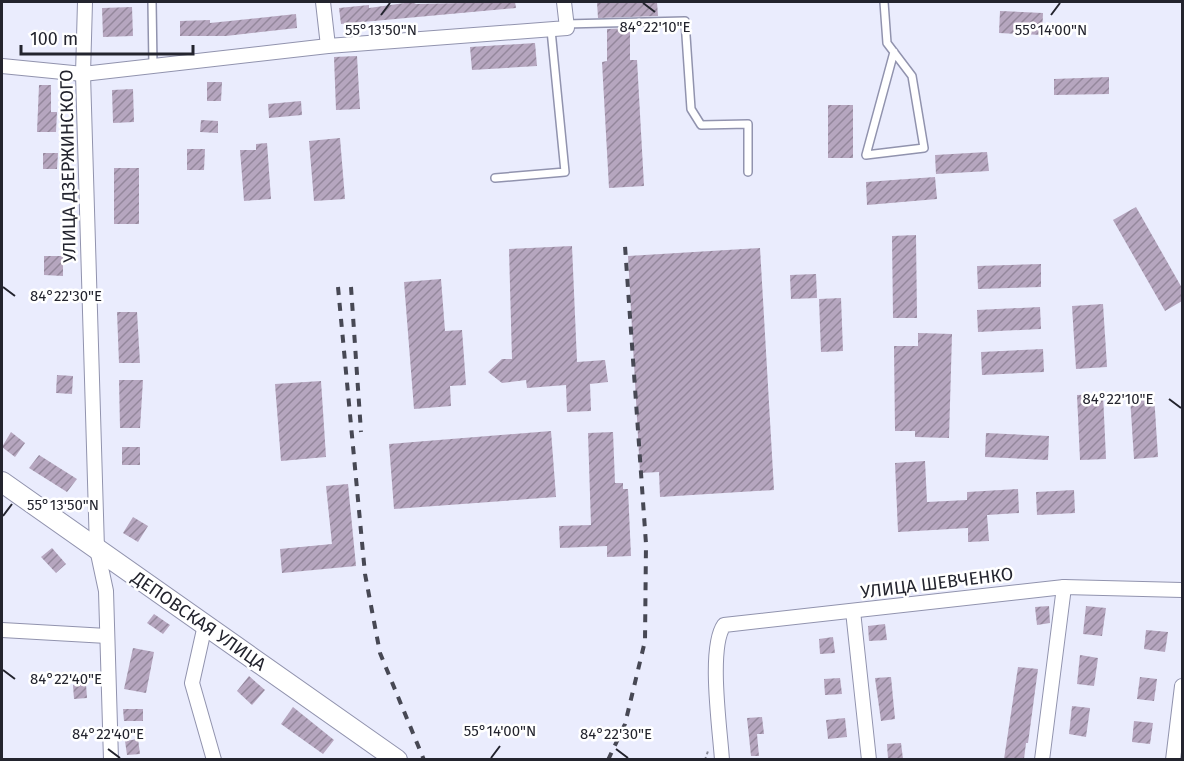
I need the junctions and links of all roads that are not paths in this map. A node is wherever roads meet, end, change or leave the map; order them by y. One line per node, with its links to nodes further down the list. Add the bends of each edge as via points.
1 (86, 2): 12 (street, УЛИЦА ДЗЕРЖИНСКОГО)
2 (152, 2): 11 (lane)
3 (322, 2): 8 (street)
4 (564, 2): 6 (street)
5 (884, 2): 9 (lane, via 887,43)
6 (566, 24): 7 (street, via 567,28); 13 (lane, via 685,21 691,109 700,125 747,124)
7 (551, 30): 8 (street); 14 (lane, via 565,172)
8 (328, 46): 11 (street)
9 (894, 52): 9 (lane, via 912,76 924,148 866,155)
10 (2, 66): 12 (street)
11 (153, 66): 12 (street)
12 (83, 74): 16 (street, УЛИЦА ДЗЕРЖИНСКОГО)
13 (748, 172)
14 (495, 177)
15 (2, 482): 16 (street, ДЕПОВСКАЯ УЛИЦА)
16 (97, 549): 20 (street, ДЕПОВСКАЯ УЛИЦА); 22 (street, УЛИЦА ДЗЕРЖИНСКОГО, via 106,591)
17 (1064, 587): 18 (street, УЛИЦА ШЕВЧЕНКО); 19 (street, УЛИЦА ШЕВЧЕНКО); 29 (street)
18 (1182, 590)
19 (853, 611): 27 (street, УЛИЦА ШЕВЧЕНКО, via 724,625 716,652); 28 (street)
20 (205, 625): 25 (street, via 192,683); 26 (street, ДЕПОВСКАЯ УЛИЦА)
21 (2, 630): 22 (street)
22 (107, 636): 24 (street, УЛИЦА ДЗЕРЖИНСКОГО)
23 (1182, 686): 30 (street)
24 (111, 759)
25 (214, 759)
26 (397, 759)
27 (722, 759)
28 (869, 759)
29 (1042, 759)
30 (1173, 759)

